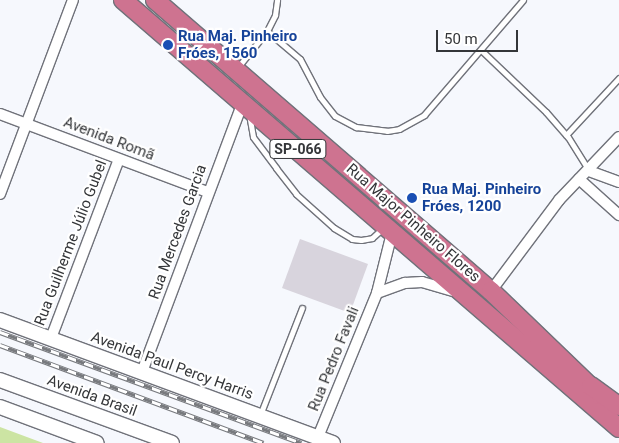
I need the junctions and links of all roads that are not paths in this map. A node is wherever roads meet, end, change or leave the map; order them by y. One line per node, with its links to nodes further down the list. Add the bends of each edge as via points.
1 (73, 0): 12 (street)
2 (123, 0): 10 (highway, Rua Major Pinheiro Flores / SP-066)
3 (156, 0): 8 (highway, Rua Major Pinheiro Flores / SP-066)
4 (277, 0): 6 (lane, via 275,15)
5 (523, 0): 7 (lane)
6 (267, 31): 7 (lane, via 294,50 320,97 335,116 356,127 374,130 400,129 424,115); 8 (lane)
7 (482, 51): 13 (lane)
8 (236, 70): 23 (highway, Rua Major Pinheiro Flores / SP-066)
9 (619, 78): 13 (lane)
10 (246, 104): 19 (street, Rua Mercedes Garcia); 22 (highway, Rua Major Pinheiro Flores / SP-066); 22 (lane, via 253,137 296,194 329,224 352,239 361,240 372,238)
11 (0, 114): 12 (street, Avenida Romã)
12 (26, 124): 15 (street, Avenida Romã); 20 (street)
13 (566, 135): 16 (lane)
14 (619, 137): 16 (street)
15 (119, 159): 19 (street, Avenida Romã); 28 (street, Rua Guilherme Júlio Gubel)
16 (589, 171): 17 (street); 18 (street)
17 (580, 179): 21 (street); 23 (street, via 558,200)
18 (619, 182)
19 (208, 192): 29 (street, Rua Mercedes Garcia)
20 (0, 194)
21 (619, 215)
22 (390, 227): 24 (street, Rua Pedro Favali); 25 (highway, Rua Major Pinheiro Flores / SP-066)
23 (491, 291): 31 (highway, Rua Major Pinheiro Flores / SP-066)
24 (377, 292): 25 (street, via 405,283 422,282); 37 (street, Rua Pedro Favali)
25 (472, 299): 36 (highway, SP-066)
26 (302, 308): 35 (lane)
27 (0, 320): 28 (street, Avenida Paul Percy Harris)
28 (51, 338): 29 (street, Avenida Paul Percy Harris)
29 (142, 372): 35 (street, Avenida Paul Percy Harris)
30 (0, 380): 39 (street, Avenida Brasil)
31 (583, 380): 32 (highway); 34 (highway, Rua Major Pinheiro Flores / SP-066)
32 (619, 406)
33 (0, 407): 38 (street)
34 (619, 415)
35 (260, 416): 37 (street, Avenida Paul Percy Harris)
36 (619, 428)
37 (318, 437): 40 (street, Avenida Paul Percy Harris)
38 (97, 443)
39 (172, 443)
40 (333, 443)

